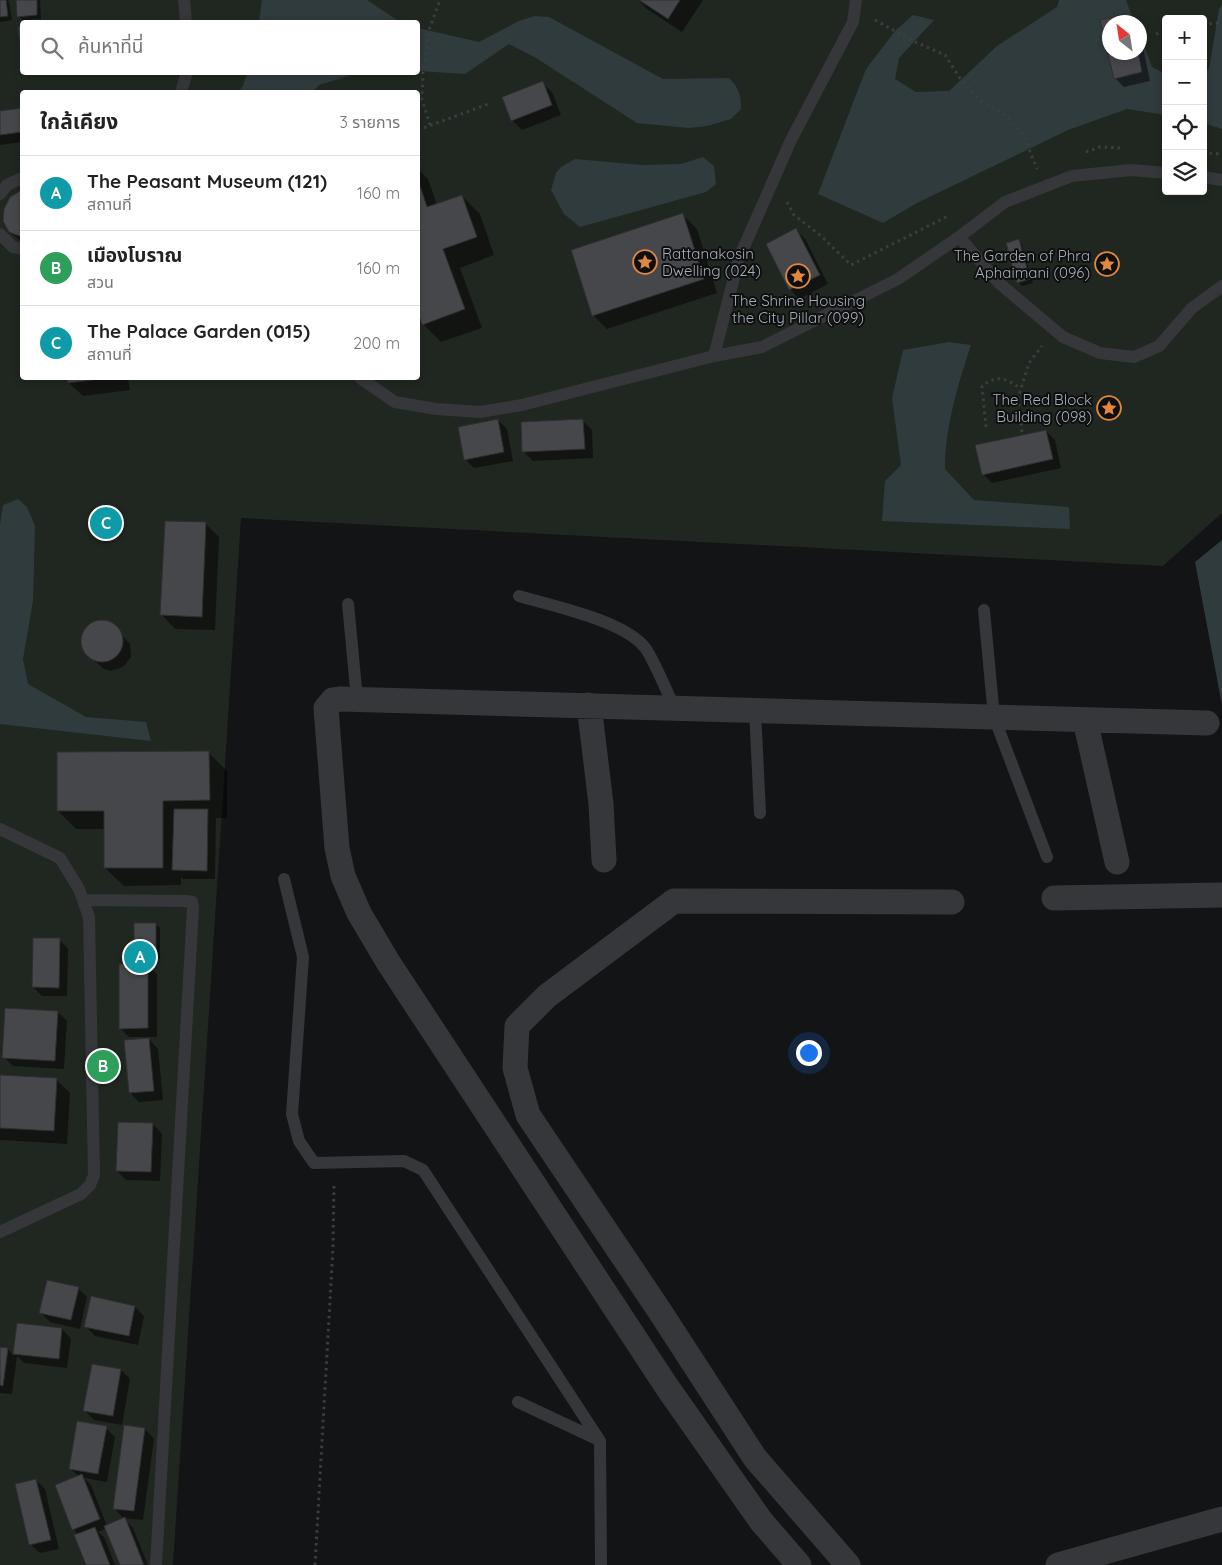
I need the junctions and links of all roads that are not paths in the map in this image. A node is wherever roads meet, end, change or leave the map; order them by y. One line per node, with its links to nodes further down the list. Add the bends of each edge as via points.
1 (184, 0): 3 (lane)
2 (856, 0): 15 (lane, via 853,22 791,140 739,258)
3 (186, 20)
4 (186, 75): 5 (lane)
5 (182, 90)
6 (1162, 173): 12 (lane, via 1131,170 1072,176 1005,202)
7 (1207, 178): 9 (lane)
8 (20, 179): 10 (lane)
9 (1222, 180)
10 (0, 194)
11 (1, 237): 13 (lane)
12 (959, 237): 14 (lane, via 999,283 1063,338 1100,353 1134,357 1159,346 1192,308); 15 (lane, via 898,279 762,346)
13 (20, 249)
14 (1222, 286)
15 (714, 356): 16 (lane, via 522,405 480,412 395,402)
16 (363, 380)
17 (519, 596): 22 (lane, via 613,624 630,635 645,648)
18 (348, 604): 20 (lane)
19 (984, 610): 24 (lane)
20 (357, 699): 21 (street); 43 (street, via 333,700 326,708 337,848 343,876 359,913 667,1387 761,1520)
21 (588, 705): 22 (street); 30 (street, via 601,804)
22 (675, 708): 23 (street)
23 (755, 710): 24 (street); 27 (lane)
24 (994, 717): 25 (street); 29 (lane)
25 (1085, 720): 26 (street); 31 (street)
26 (1207, 723)
27 (760, 813)
28 (0, 829): 35 (lane, via 60,858)
29 (1047, 857)
30 (604, 860)
31 (1117, 862)
32 (284, 879): 39 (lane, via 303,957 292,1114 299,1141 314,1163 404,1161 423,1170)
33 (1222, 895): 34 (street)
34 (1054, 898)
35 (84, 900): 37 (lane, via 89,917 94,1175 81,1194); 41 (lane, via 186,900 192,902 193,908)
36 (952, 902): 44 (street, via 674,900 547,996 517,1026 514,1068 528,1116 755,1458)
37 (0, 1232)
38 (518, 1402): 39 (lane)
39 (600, 1440): 42 (lane)
40 (1222, 1519): 45 (street)
41 (156, 1565)
42 (601, 1565)
43 (799, 1565)
44 (848, 1565)
45 (1058, 1565)

